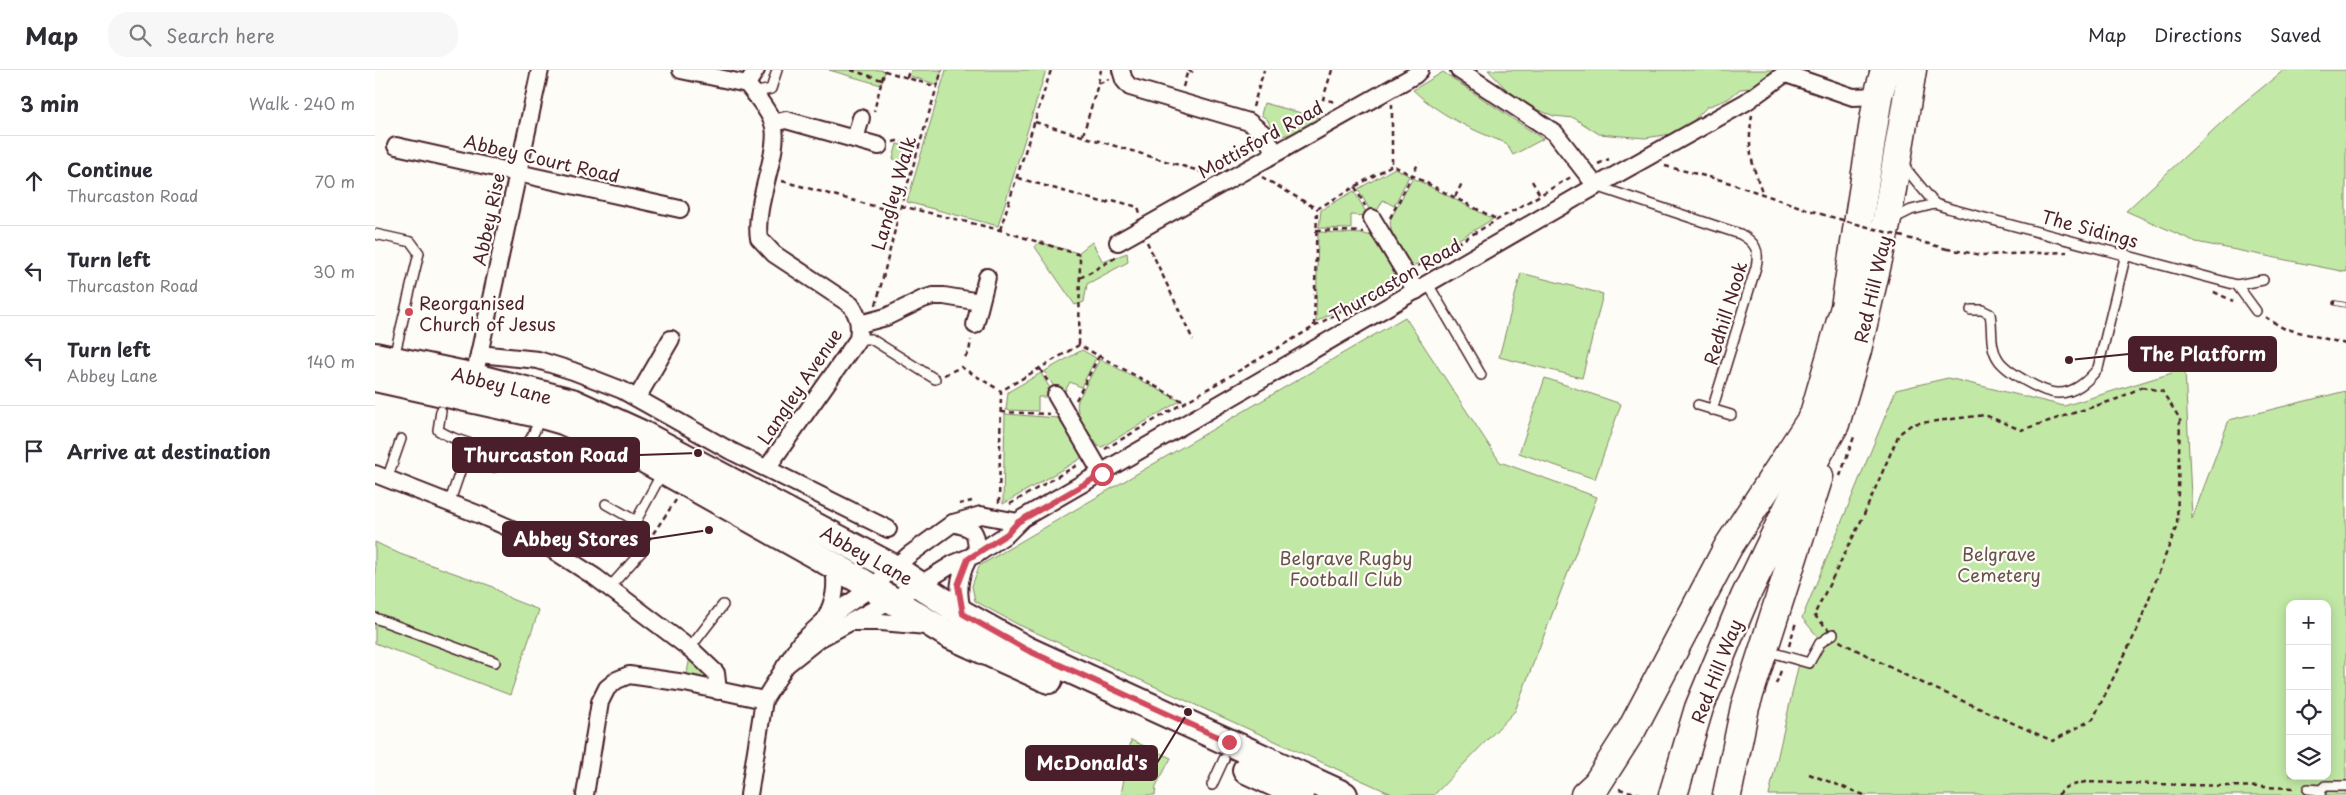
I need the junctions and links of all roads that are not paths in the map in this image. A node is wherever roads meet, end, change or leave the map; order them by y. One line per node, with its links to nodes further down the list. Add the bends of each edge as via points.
1 (540, 70): 19 (street, Abbey Rise)
2 (681, 70): 11 (street)
3 (756, 70): 11 (street)
4 (777, 70): 11 (lane, via 771,89)
5 (1420, 70): 17 (street, Mottisford Road)
6 (1459, 70): 20 (street, via 1555,133)
7 (1906, 70): 10 (lane)
8 (1121, 72): 17 (street, via 1130,87 1249,122 1265,135)
9 (1788, 72): 10 (street, via 1853,97); 20 (street, Thurcaston Road, via 1746,102)
10 (1893, 84): 18 (highway, Red Hill Way); 49 (highway, Red Hill Way)
11 (750, 89): 13 (street)
12 (861, 118): 14 (street)
13 (773, 123): 14 (street, via 786,120); 36 (street, Langley Avenue, via 775,138 758,217 759,238 774,254 851,305)
14 (855, 139): 16 (street)
15 (396, 146): 19 (street, Abbey Court Road)
16 (879, 146)
17 (1275, 153): 26 (street, Mottisford Road)
18 (1897, 159): 21 (lane); 24 (highway, Red Hill Way)
19 (519, 173): 22 (street, Abbey Court Road); 42 (street, Abbey Rise)
20 (1596, 186): 31 (street, Thurcaston Road); 46 (lane, Redhill Nook, via 1740,234 1755,245 1759,256)
21 (1935, 204): 24 (lane, The Sidings, via 1911,210); 27 (lane, The Sidings)
22 (680, 209)
23 (1372, 218): 31 (street, via 1406,274)
24 (1887, 223): 49 (highway, Red Hill Way, via 1857,350)
25 (375, 234): 38 (lane, via 411,242 419,253)
26 (1118, 242)
27 (2126, 254): 30 (lane, The Sidings); 33 (lane, via 2098,368 2090,379 2077,387 2057,393 2036,386 2012,372 1999,361 1993,350 1990,314)
28 (987, 277): 32 (street)
29 (2263, 280): 30 (lane, The Sidings)
30 (2237, 285): 34 (lane)
31 (1422, 287): 39 (lane); 54 (street, Thurcaston Road)
32 (980, 302): 35 (street); 36 (street, via 933,296)
33 (1971, 310)
34 (2256, 311)
35 (975, 325)
36 (863, 329): 41 (lane, via 871,339); 52 (street, Langley Avenue)
37 (671, 339): 44 (street)
38 (384, 358): 42 (main road, Abbey Lane)
39 (1481, 375)
40 (375, 378): 42 (main road, Abbey Lane)
41 (935, 379)
42 (463, 383): 44 (street, Langley Avenue, via 538,360 573,370); 47 (main road, Abbey Lane); 47 (lane, via 438,430 445,435 503,450 528,442); 66 (main road, Abbey Lane, via 571,402 640,433)
43 (1056, 396): 54 (street)
44 (637, 398): 52 (street, Langley Avenue)
45 (1698, 405): 46 (lane)
46 (1713, 410): 48 (lane)
47 (541, 415): 53 (main road, Abbey Lane, via 563,421 622,447)
48 (1731, 415)
49 (1824, 421): 78 (highway); 92 (highway, via 1728,547 1633,729 1597,784); 93 (highway, Red Hill Way, via 1699,708)
50 (401, 440): 55 (lane)
51 (493, 467): 56 (lane, via 467,462 462,466)
52 (767, 468): 61 (street, Langley Avenue)
53 (664, 470): 58 (lane); 65 (main road, Abbey Lane)
54 (1102, 474): 59 (street, Thurcaston Road)
55 (381, 477): 56 (street)
56 (449, 504): 68 (street, via 539,541)
57 (606, 504): 58 (lane)
58 (636, 521): 62 (lane)
59 (1018, 522): 60 (street, Thurcaston Road, via 981,515); 64 (street, Thurcaston Road, via 1007,534)
60 (953, 523): 64 (street, via 969,527 976,536); 66 (street, Thurcaston Road)
61 (888, 529)
62 (630, 532)
63 (642, 551): 68 (lane)
64 (972, 556): 67 (street, Thurcaston Road); 71 (street, via 958,585)
65 (834, 566): 69 (main road, Abbey Lane); 73 (street, Thurcaston Road, via 837,587)
66 (894, 568): 67 (main road, Abbey Lane); 69 (street, Thurcaston Road)
67 (919, 585): 69 (street, Thurcaston Road); 71 (main road, Abbey Lane)
68 (609, 588): 77 (street)
69 (881, 594): 73 (street, Thurcaston Road); 74 (street, Thurcaston Road); 75 (main road, Abbey Lane)
70 (723, 605): 77 (lane)
71 (963, 614): 91 (main road, Abbey Lane, via 1027,650)
72 (375, 618): 79 (lane)
73 (825, 620): 80 (street, Thurcaston Road, via 800,643)
74 (850, 622): 75 (street, Thurcaston Road); 80 (street, Thurcaston Road, via 819,639)
75 (937, 627): 83 (main road, Abbey Lane)
76 (1833, 634): 78 (lane, via 1820,643 1809,663)
77 (690, 648): 81 (street, via 716,673)
78 (1764, 650): 94 (highway, via 1745,708)
79 (495, 662)
80 (785, 666): 82 (street, Thurcaston Road)
81 (718, 691): 82 (street); 88 (street, via 629,675 617,680 607,688 600,702)
82 (764, 700): 89 (street, Thurcaston Road)
83 (1224, 759): 84 (lane); 90 (main road, Abbey Lane)
84 (1212, 784)
85 (2346, 786): 87 (lane, via 2325,786)
86 (2309, 788): 87 (lane)
87 (2320, 792)
88 (585, 795)
89 (749, 795)
90 (1299, 795)
91 (1344, 795)
92 (1585, 795)
93 (1673, 795)
94 (1727, 795)

